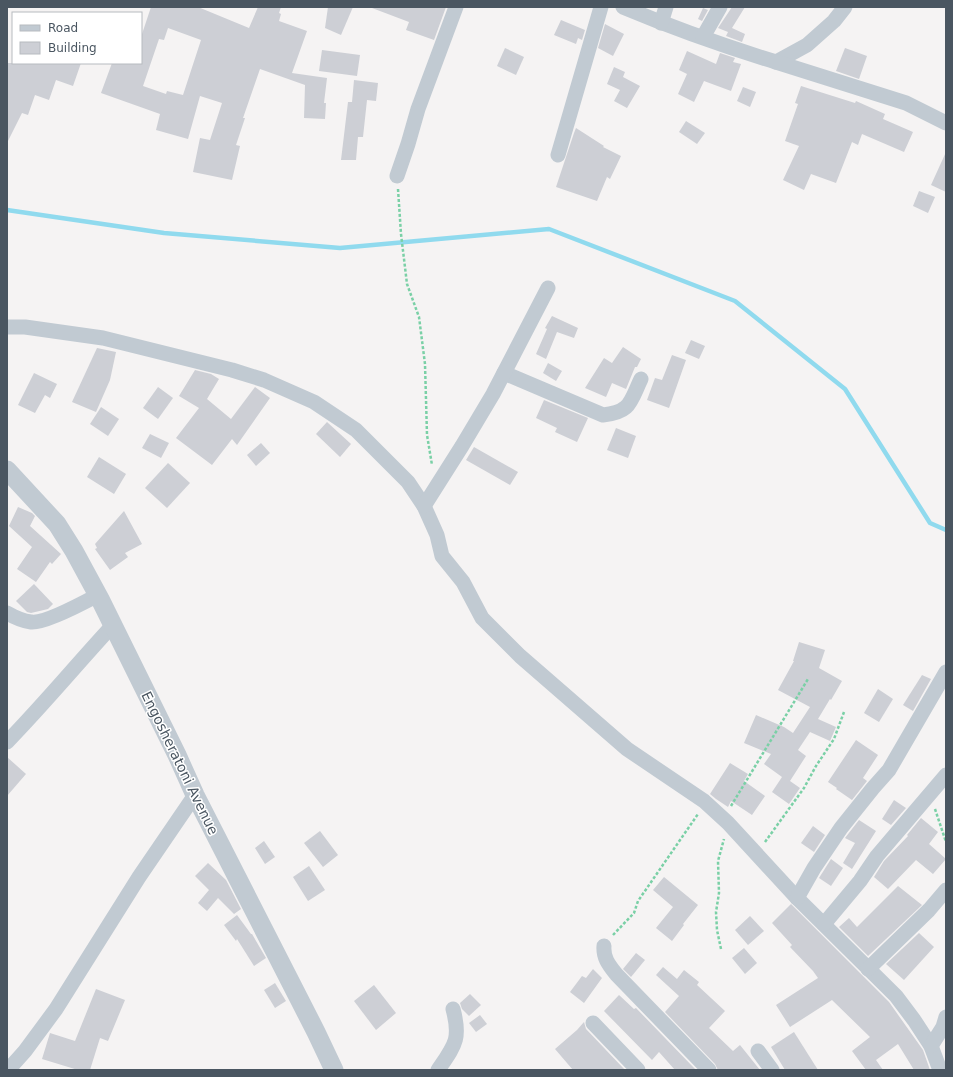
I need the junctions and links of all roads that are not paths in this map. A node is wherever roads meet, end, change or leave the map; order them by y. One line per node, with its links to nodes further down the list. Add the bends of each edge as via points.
1 (456, 7): 12 (street, via 418,109)
2 (601, 7): 11 (street)
3 (623, 7): 7 (street)
4 (666, 7): 7 (street)
5 (720, 7): 8 (street)
6 (845, 7): 9 (street, via 834,21 807,45)
7 (661, 23): 8 (street)
8 (703, 37): 9 (street)
9 (776, 62): 10 (street, via 906,103)
10 (946, 123)
11 (558, 155)
12 (397, 176)
13 (548, 288): 15 (street)
14 (7, 327): 18 (street, via 25,327 103,338 264,380 314,402 356,430 408,482)
15 (504, 373): 16 (street, via 603,415 622,411 628,405); 18 (street)
16 (641, 379)
17 (7, 470): 19 (street, Engosheratoni Avenue, via 57,524)
18 (424, 506): 27 (street, via 437,534 442,556 463,582 482,618 520,656 627,749 704,801 726,821)
19 (98, 595): 20 (street, via 46,619 32,622); 21 (street, Engosheratoni Avenue)
20 (7, 613)
21 (113, 625): 23 (street); 25 (street, Engosheratoni Avenue)
22 (946, 672): 27 (street, via 889,770 841,828)
23 (7, 742)
24 (946, 775): 28 (street, via 877,856)
25 (195, 796): 36 (street, via 134,884 56,1009); 37 (street, Engosheratoni Avenue)
26 (946, 890): 30 (street)
27 (797, 898): 28 (street)
28 (824, 924): 30 (street)
29 (604, 946): 40 (street, via 604,954 616,974)
30 (868, 969): 34 (street, via 896,996)
31 (453, 1009): 38 (street, via 457,1024 456,1038 451,1051)
32 (946, 1018): 34 (street)
33 (593, 1023): 39 (street)
34 (931, 1046): 42 (street)
35 (758, 1051): 41 (street)
36 (8, 1070)
37 (334, 1070)
38 (438, 1070)
39 (638, 1070)
40 (709, 1070)
41 (772, 1070)
42 (940, 1070)

